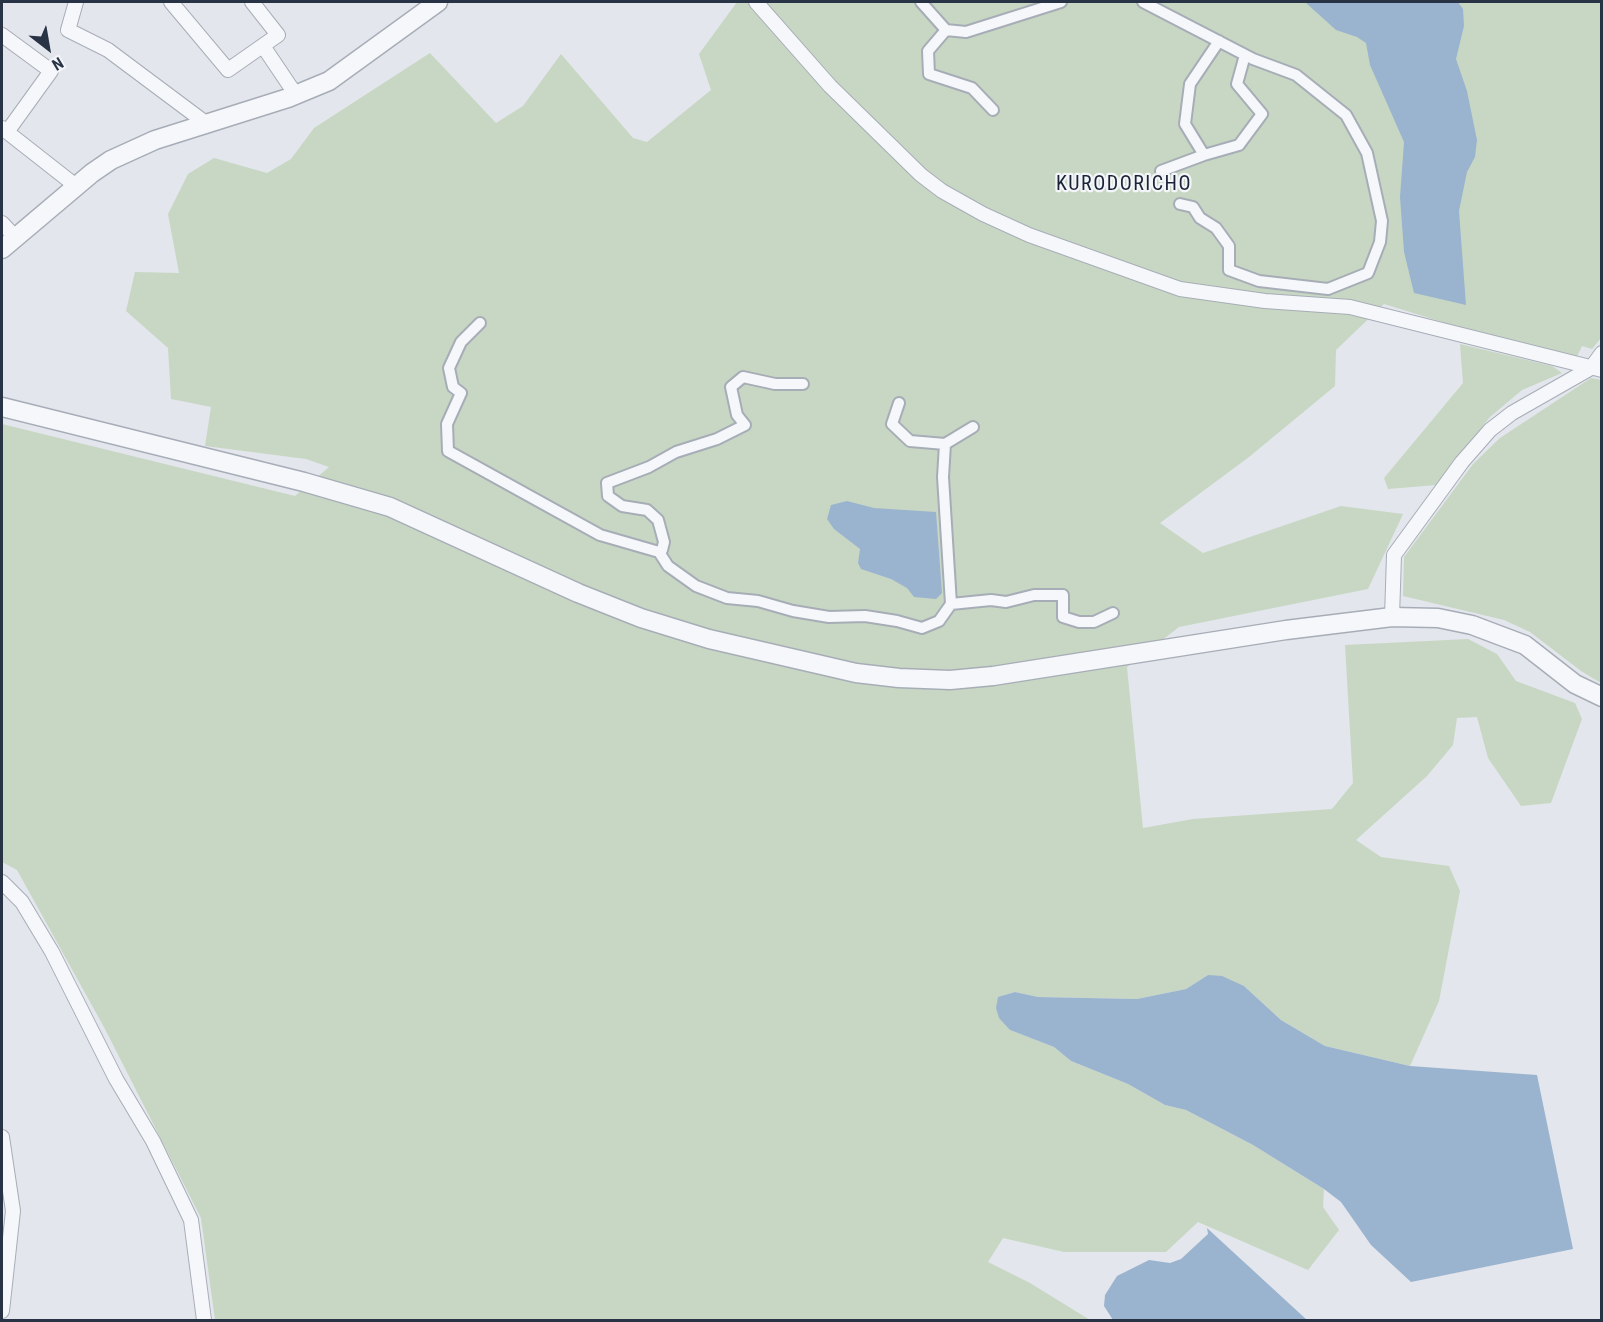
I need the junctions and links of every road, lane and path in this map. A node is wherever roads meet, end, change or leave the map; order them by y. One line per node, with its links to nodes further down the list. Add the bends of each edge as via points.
1 (76, 2): 16 (street, via 68,30 108,50)
2 (171, 2): 12 (street, via 228,70)
3 (252, 2): 12 (street, via 278,35)
4 (438, 2): 14 (street, via 329,81)
5 (756, 2): 26 (street, via 830,86 921,175 982,214 1029,235 1180,289 1350,307)
6 (921, 2): 9 (street)
7 (1061, 2): 9 (street, via 966,32)
8 (1143, 2): 11 (street)
9 (946, 30): 15 (street, via 928,51 929,74 972,88)
10 (2, 35): 17 (street, via 51,71)
11 (1219, 41): 13 (street); 18 (street, via 1190,84 1185,124)
12 (263, 46): 14 (street)
13 (1245, 55): 18 (street, via 1237,84 1262,114 1239,145); 21 (street, via 1296,75 1353,124 1367,153 1382,221 1380,242 1368,273 1328,289 1259,281 1229,270 1229,246 1216,228 1200,218 1193,207)
14 (296, 95): 16 (street)
15 (993, 110)
16 (207, 124): 20 (street, via 134,149 111,160)
17 (4, 130): 20 (street)
18 (1204, 155): 19 (street)
19 (1161, 171)
20 (76, 186): 23 (street)
21 (1180, 204)
22 (2, 223): 23 (street)
23 (8, 243)
24 (480, 323): 33 (street, via 461,342 449,368 453,387 461,393 447,424 448,451 600,535 659,552 668,566 696,586 727,598 758,601 793,612 865,616 922,628 939,621)
25 (1602, 353): 26 (street)
26 (1597, 369): 35 (street, via 1512,413 1490,430 1462,462 1394,555)
27 (803, 384): 32 (street, via 775,384 743,377 730,387 737,415 746,425 607,483 608,496 622,506 647,510 658,520)
28 (899, 403): 31 (street, via 892,424 910,441)
29 (2, 407): 35 (street, via 390,507 641,618 709,639 856,673 950,680 993,676)
30 (973, 427): 31 (street)
31 (945, 444): 33 (street)
32 (662, 549)
33 (951, 604): 34 (street, via 1063,595 1064,617 1094,622)
34 (1113, 613)
35 (1392, 617): 36 (street, via 1438,618 1496,632 1526,645 1575,684)
36 (1602, 697)
37 (2, 882): 40 (street, via 22,902 52,952 191,1220)
38 (2, 1137): 39 (street, via 13,1211)
39 (2, 1311)
40 (204, 1320)

